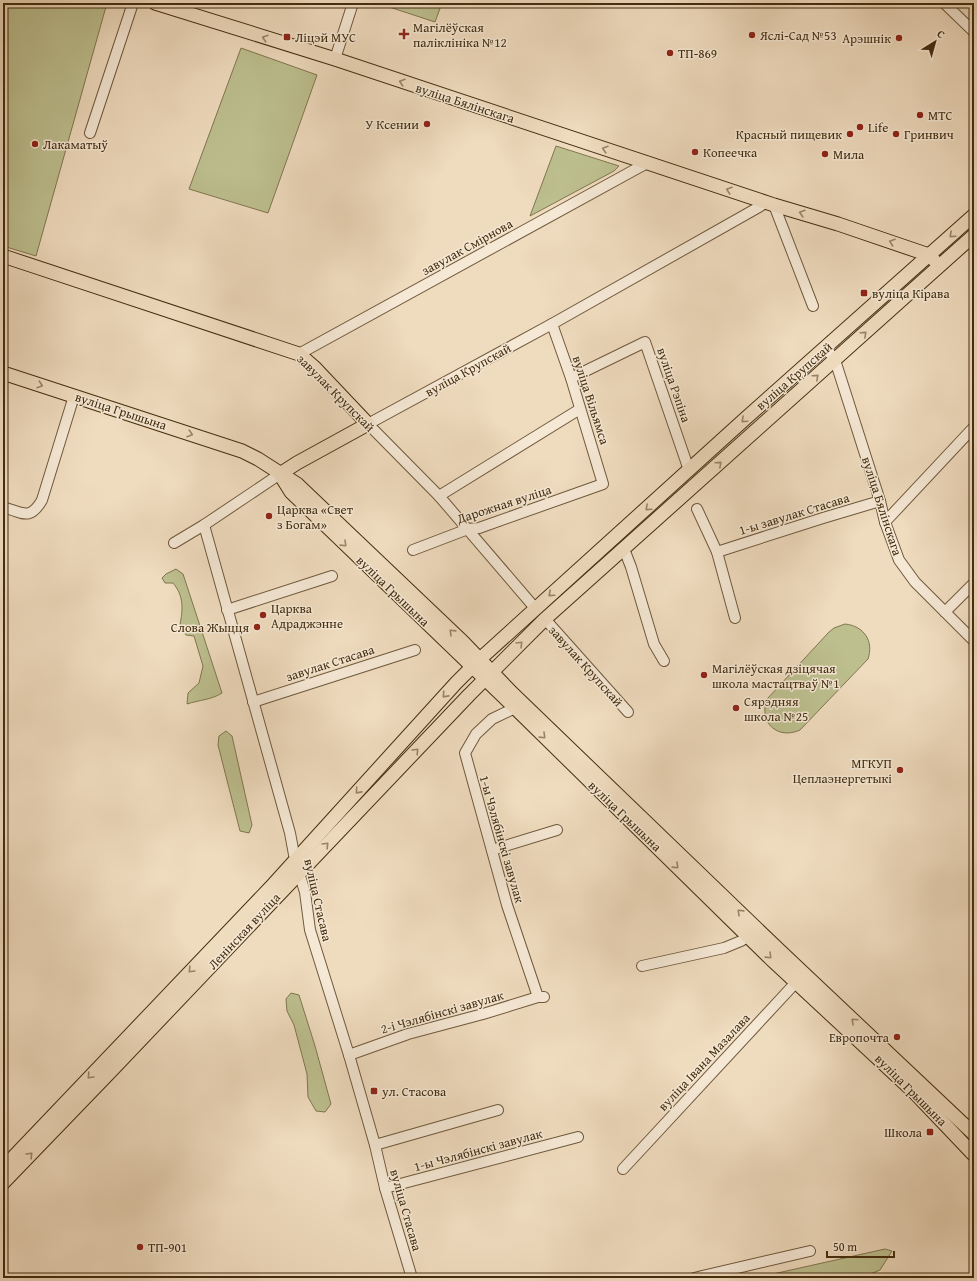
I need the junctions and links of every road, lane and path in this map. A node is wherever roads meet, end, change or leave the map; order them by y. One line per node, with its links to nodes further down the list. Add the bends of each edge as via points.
1 (133, 3): 7 (street)
2 (156, 3): 6 (main road, вуліца Бялінскага, one-way to 2)
3 (353, 3): 6 (street)
4 (944, 3): 5 (street)
5 (974, 32)
6 (335, 60): 8 (main road, вуліца Бялінскага, one-way to 6)
7 (90, 133)
8 (647, 163): 9 (main road, вуліца Бялінскага, one-way to 8); 18 (street, завулак Смірнова)
9 (770, 203): 12 (main road, вуліца Бялінскага, one-way to 9); 15 (street); 16 (street, вуліца Крупскай)
10 (974, 215): 12 (main road, вуліца Крупскай, one-way to 12)
11 (974, 235): 14 (main road, вуліца Крупскай)
12 (929, 255): 14 (main road, вуліца Бялінскага); 17 (main road, вуліца Крупскай)
13 (3, 256): 18 (main road, завулак Крупскай)
14 (939, 266): 19 (main road, вуліца Крупскай, one-way to 14)
15 (813, 306)
16 (552, 324): 21 (street, вуліца Вільямса); 24 (street, вуліца Крупскай)
17 (826, 348): 19 (street, вуліца Бялінскага); 26 (main road, вуліца Крупскай, one-way to 26)
18 (299, 354): 24 (main road, завулак Крупскай)
19 (835, 360): 30 (street, вуліца Бялінскага); 37 (main road, вуліца Крупскай, one-way to 19)
20 (3, 373): 22 (main road, вуліца Грышына, one-way to 22)
21 (571, 378): 23 (street, вуліца Вільямса); 26 (street, вуліца Рэпіна, via 646,342)
22 (74, 396): 27 (main road, вуліца Грышына, one-way to 27, via 242,451); 31 (street, via 42,500 36,510 25,514)
23 (580, 409): 28 (street, вуліца Вільямса); 29 (street)
24 (368, 424): 27 (main road, вуліца Крупскай); 29 (street, завулак Крупскай)
25 (974, 427): 33 (street)
26 (689, 470): 42 (main road, вуліца Крупскай, one-way to 42)
27 (280, 474): 34 (street, вуліца Крупскай); 50 (main road, вуліца Грышына, via 291,492)
28 (603, 484): 35 (street, Дарожная вуліца, via 479,528)
29 (439, 496): 35 (street, завулак Крупскай)
30 (880, 501): 33 (street, вуліца Бялінскага); 39 (street, 1-ы завулак Стасава)
31 (3, 507)
32 (697, 509): 39 (street)
33 (885, 522): 44 (street, вуліца Бялінскага, via 899,560 915,582)
34 (204, 526): 36 (street, вуліца Крупскай); 43 (street, вуліца Стасава)
35 (468, 529): 38 (street, Дарожная вуліца); 42 (street, завулак Крупскай)
36 (174, 543)
37 (624, 549): 46 (main road, вуліца Крупскай); 49 (street, via 654,644)
38 (412, 550)
39 (716, 552): 45 (street)
40 (332, 576): 43 (street)
41 (974, 583): 44 (street)
42 (535, 608): 50 (main road, вуліца Крупскай)
43 (228, 610): 52 (street, вуліца Стасава)
44 (945, 612): 47 (street, вуліца Бялінскага)
45 (735, 618)
46 (545, 619): 51 (main road, вуліца Крупскай, one-way to 46); 54 (street, завулак Крупскай)
47 (974, 642)
48 (415, 650): 52 (street, завулак Стасава)
49 (664, 661)
50 (476, 663): 51 (main road, вуліца Грышына); 57 (main road, Ленінская вуліца, one-way to 57)
51 (489, 675): 53 (main road, вуліца Грышына); 58 (main road, Ленінская вуліца, one-way to 51); 61 (main road, вуліца Грышына, one-way to 51, via 512,692)
52 (253, 702): 57 (street, вуліца Стасава, via 290,833)
53 (515, 708): 56 (street, 1-ы Чэлябінскі завулак, via 492,719 476,734 465,753); 59 (main road, вуліца Грышына, one-way to 59)
54 (628, 712)
55 (557, 830): 56 (street)
56 (492, 850): 62 (street, 1-ы Чэлябінскі завулак, via 507,905)
57 (295, 860): 58 (street, вуліца Стасава); 63 (main road, Ленінская вуліца, one-way to 63)
58 (299, 873): 63 (main road, Ленінская вуліца); 65 (street, вуліца Стасава, via 305,892 310,930)
59 (748, 936): 60 (street, via 724,948); 61 (main road, вуліца Грышына, one-way to 61)
60 (642, 966)
61 (800, 978): 67 (main road, вуліца Грышына, one-way to 61); 70 (main road, вуліца Грышына); 72 (street, вуліца Iвана Мазалава)
62 (541, 997): 65 (street, 2-і Чэлябінскі завулак, via 408,1034)
63 (142, 1030): 64 (main road, Ленінская вуліца)
64 (121, 1052): 71 (main road, Ленінская вуліца, one-way to 71); 73 (main road, Ленінская вуліца, one-way to 64)
65 (349, 1055): 69 (street, вуліца Стасава)
66 (498, 1110): 69 (street)
67 (974, 1134)
68 (578, 1137): 74 (street, 1-ы Чэлябінскі завулак)
69 (375, 1145): 74 (street, вуліца Стасава)
70 (974, 1155)
71 (3, 1168)
72 (623, 1169)
73 (3, 1183)
74 (385, 1188): 76 (street, вуліца Стасава)
75 (810, 1251): 77 (street)
76 (412, 1278)
77 (694, 1278)

